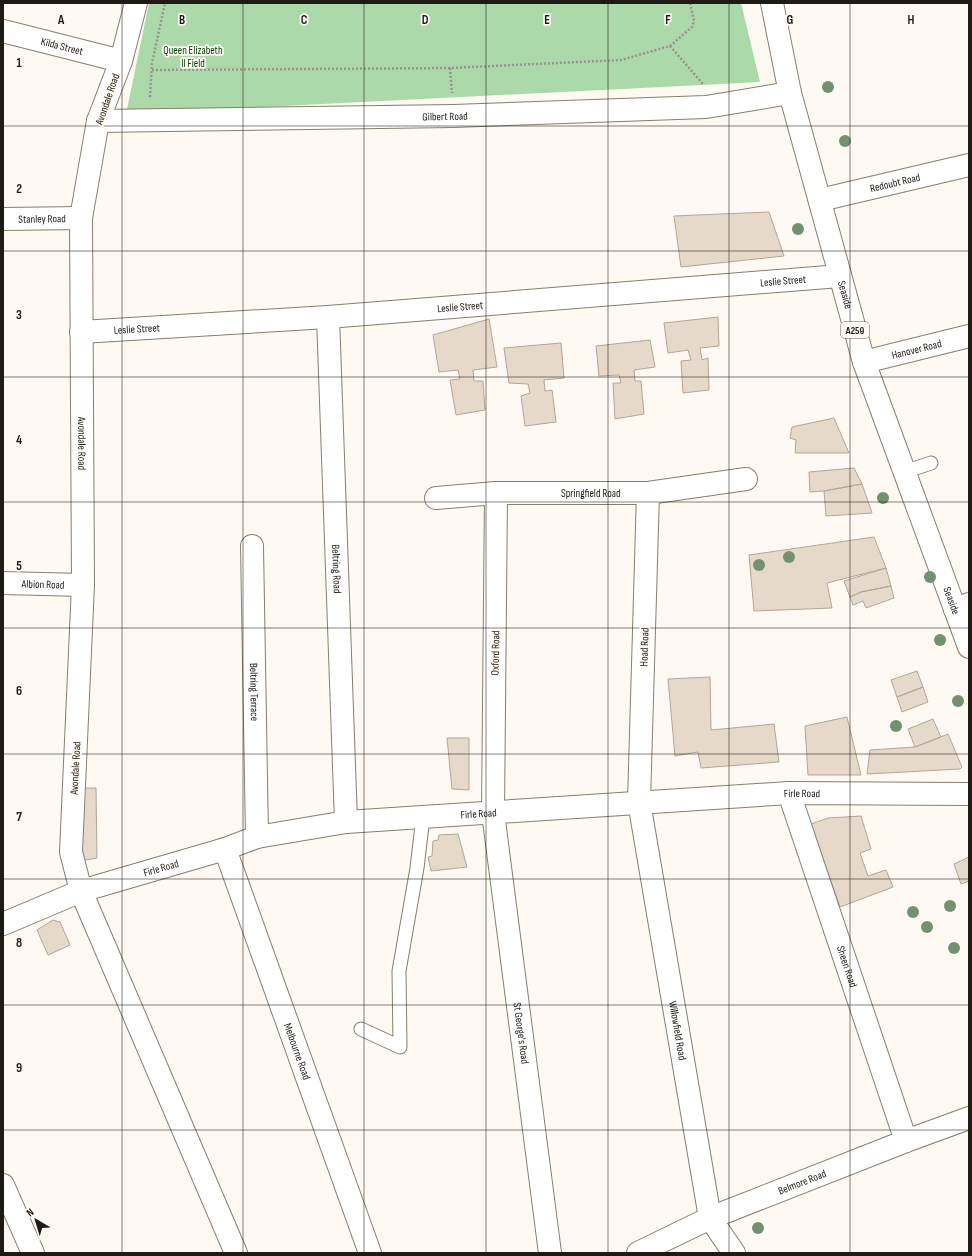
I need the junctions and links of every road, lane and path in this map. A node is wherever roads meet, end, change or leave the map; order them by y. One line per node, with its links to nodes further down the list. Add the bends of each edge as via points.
1 (136, 3): 7 (street, Avondale Road)
2 (165, 3): 8 (path)
3 (690, 3): 6 (path, via 694,21 692,27)
4 (772, 3): 9 (street, Seaside / A259)
5 (3, 31): 7 (street, Kilda Street)
6 (670, 46): 8 (path, via 613,60 450,68); 10 (path, via 708,90)
7 (121, 61): 11 (street, Avondale Road)
8 (152, 70): 12 (path)
9 (790, 92): 10 (street, Gilbert Road); 14 (street, Seaside / A259)
10 (706, 107): 12 (street, Gilbert Road, via 453,116)
11 (98, 121): 12 (street, Gilbert Road); 15 (street, Avondale Road)
12 (149, 121)
13 (969, 165): 14 (street, Redoubt Road)
14 (820, 200): 17 (street, Seaside / A259)
15 (81, 218): 16 (street, Stanley Road); 19 (street, Avondale Road)
16 (3, 219)
17 (840, 276): 18 (street, Leslie Street); 21 (street, Seaside / A259)
18 (328, 317): 19 (street, Leslie Street); 38 (street, Beltring Road)
19 (81, 332): 30 (street, Avondale Road)
20 (969, 336): 21 (street, Hanover Road)
21 (864, 362): 23 (street, Seaside / A259)
22 (931, 463): 23 (lane)
23 (904, 472): 31 (street, Seaside / A259)
24 (746, 479): 26 (street, Springfield Road)
25 (496, 493): 26 (street, Springfield Road); 27 (street, Springfield Road); 36 (street, Oxford Road)
26 (648, 493): 35 (street, Hoad Road)
27 (436, 498)
28 (252, 546): 39 (street, Beltring Terrace)
29 (3, 583): 30 (street, Albion Road)
30 (83, 585): 41 (street, Avondale Road, via 71,852)
31 (962, 606): 32 (street, Seaside / A259)
32 (969, 647)
33 (789, 793): 34 (street, Firle Road); 35 (street, Firle Road); 45 (street, Sheen Road)
34 (969, 794)
35 (639, 802): 36 (street, Firle Road); 47 (street, Willowfield Road)
36 (493, 813): 37 (street, Firle Road); 51 (street, St George's Road)
37 (423, 817): 38 (street, Firle Road); 43 (lane, via 399,971 400,1047)
38 (346, 822): 39 (street, Firle Road)
39 (257, 837): 40 (street, Firle Road)
40 (225, 849): 41 (street, Firle Road); 50 (street, Melbourne Road)
41 (80, 891): 42 (street, Firle Road); 49 (street)
42 (3, 924)
43 (361, 1029)
44 (969, 1118): 45 (street, Belmore Road)
45 (906, 1141): 47 (street, Belmore Road)
46 (3, 1185): 48 (street)
47 (710, 1218): 52 (street, Belmore Road); 53 (street, Willowfield Road)
48 (33, 1253)
49 (236, 1253)
50 (370, 1253)
51 (550, 1253)
52 (638, 1253)
53 (734, 1253)

